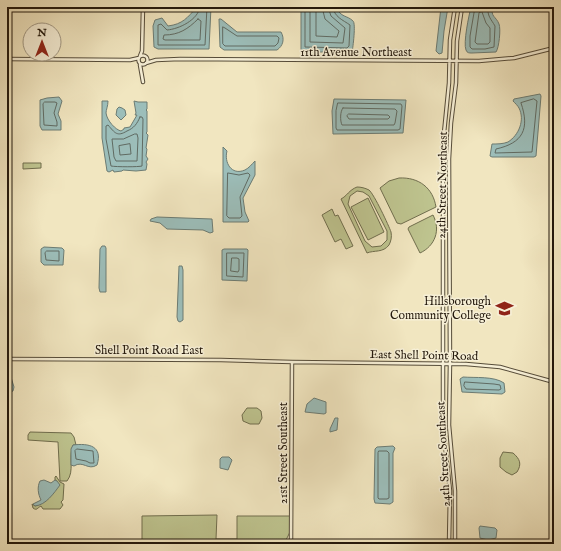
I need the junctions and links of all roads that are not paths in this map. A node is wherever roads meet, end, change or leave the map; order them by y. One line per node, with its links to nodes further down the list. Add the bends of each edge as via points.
1 (143, 7): 5 (street)
2 (455, 7): 11 (street, 24th Street Northeast)
3 (462, 7): 12 (street, 24th Street Northeast, via 458,24)
4 (554, 48): 12 (street, 11th Avenue Northeast, via 496,61)
5 (142, 50): 6 (street); 7 (street)
6 (140, 57): 7 (street, 11th Avenue Northeast); 9 (street); 13 (street)
7 (145, 57): 10 (street, 11th Avenue Northeast); 14 (street)
8 (7, 59): 9 (street)
9 (130, 60): 13 (street)
10 (156, 60): 11 (street, 11th Avenue Northeast); 14 (street, 11th Avenue Northeast)
11 (450, 61): 12 (street, 11th Avenue Northeast); 19 (street, 24th Street Northeast, via 443,143)
12 (456, 61): 20 (street, 24th Street Northeast, via 450,143)
13 (140, 64): 14 (street); 15 (street)
14 (145, 64): 15 (street)
15 (142, 72): 16 (street)
16 (143, 82)
17 (7, 359): 18 (street, Shell Point Road East)
18 (292, 362): 19 (street, East Shell Point Road); 22 (street, 21st Street Southeast)
19 (444, 363): 20 (street, East Shell Point Road); 23 (street, 24th Street Southeast, via 443,426 450,491)
20 (450, 363): 21 (street, East Shell Point Road, via 500,367); 24 (street, 24th Street Southeast, via 449,425 456,491)
21 (554, 382)
22 (291, 544)
23 (449, 544)
24 (455, 544)

